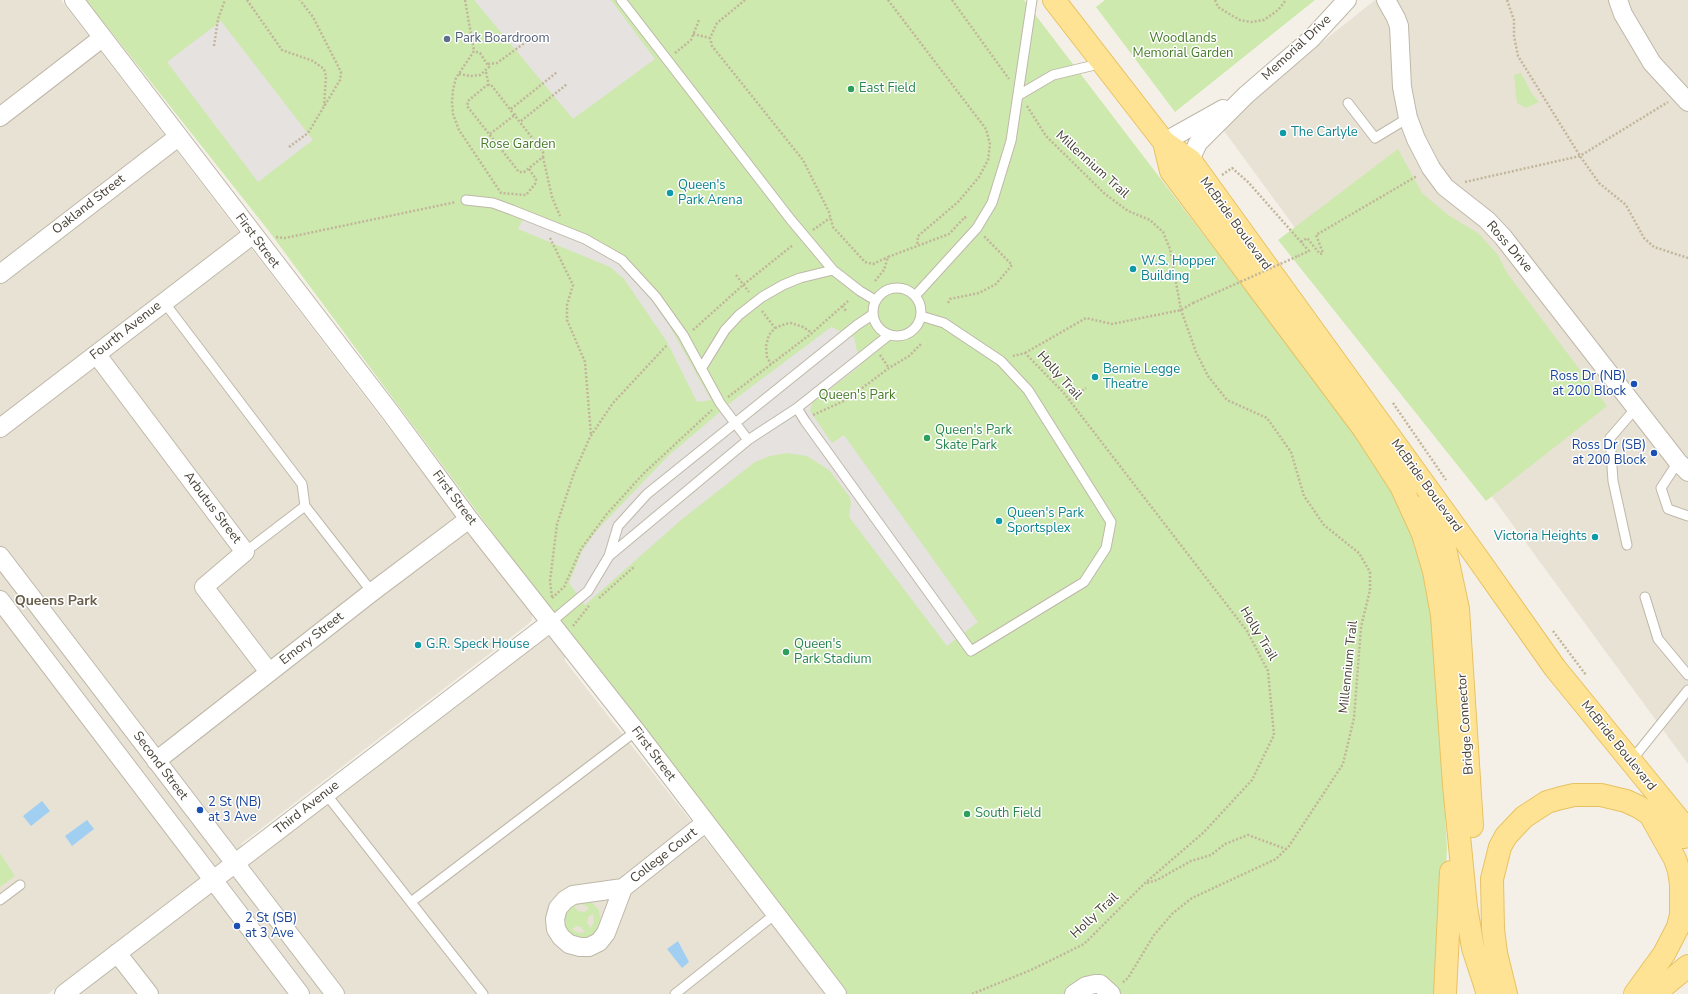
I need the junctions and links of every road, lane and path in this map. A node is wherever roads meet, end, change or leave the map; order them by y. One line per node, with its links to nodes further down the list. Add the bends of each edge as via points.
1 (74, 0): 20 (street, First Street)
2 (225, 0): 23 (path, via 218,19)
3 (246, 0): 38 (path, via 282,50 313,61 324,69)
4 (300, 0): 38 (path, via 313,17 341,72 340,80)
5 (465, 0): 24 (path)
6 (621, 0): 70 (lane)
7 (745, 0): 22 (path, via 717,23)
8 (888, 0): 67 (path, via 986,129 990,144 988,160 979,177 958,202 918,236)
9 (952, 0): 32 (path)
10 (1032, 0): 34 (lane)
11 (1054, 0): 26 (main road, McBride Boulevard)
12 (1215, 0): 13 (path, via 1218,7 1231,15 1251,22 1264,20 1278,10)
13 (1286, 0)
14 (1347, 0): 35 (street, Memorial Drive, via 1311,39)
15 (1386, 0): 43 (street, Ross Drive, via 1399,26 1402,87)
16 (1508, 0): 49 (path, via 1514,20 1518,56)
17 (1618, 0): 36 (street, via 1623,14 1652,63)
18 (699, 20): 19 (path)
19 (693, 34): 22 (path); 25 (path, via 691,40)
20 (102, 38): 42 (street); 46 (street, First Street)
21 (530, 38): 27 (path, via 497,63)
22 (710, 38): 57 (path, via 712,46 803,160)
23 (214, 46)
24 (474, 51): 27 (path, via 480,53); 30 (path)
25 (676, 52)
26 (1103, 63): 34 (lane, via 1053,75); 47 (main road, McBride Boulevard)
27 (488, 64): 28 (path)
28 (486, 72): 30 (path, via 475,76); 33 (path)
29 (557, 72): 39 (path)
30 (459, 74): 52 (path, via 452,102 459,130 501,193 526,194 536,179)
31 (567, 84): 44 (path)
32 (1012, 85)
33 (489, 86): 39 (path, via 492,86); 45 (path, via 468,101 467,106)
34 (1019, 95): 75 (lane, via 1012,141 992,203 977,228)
35 (1246, 95): 47 (street, Memorial Drive); 51 (street, Memorial Drive, via 1198,143)
36 (1684, 98): 49 (path)
37 (1348, 103): 43 (lane, via 1375,138)
38 (324, 107): 48 (path, via 308,133)
39 (511, 109): 41 (path)
40 (1029, 109): 82 (path, Millennium Trail, via 1046,136 1105,194 1128,211 1150,220 1163,232 1170,249)
41 (516, 114): 44 (path); 45 (path)
42 (0, 117)
43 (1408, 118): 55 (street, Ross Drive, via 1431,168)
44 (521, 121): 50 (path, via 544,152)
45 (490, 134): 52 (path, via 519,172)
46 (178, 137): 62 (street, First Street); 71 (street, Oakland Street)
47 (1164, 142): 51 (main road, McBride Boulevard); 111 (main road, McBride Boulevard, via 1171,171 1364,429)
48 (290, 147)
49 (1580, 156): 55 (path); 69 (path, via 1600,183 1626,205 1644,238 1654,247)
50 (543, 157): 52 (path); 60 (path, via 552,197 561,218)
51 (1190, 160): 54 (main road, McBride Boulevard)
52 (529, 168)
53 (1420, 175): 65 (path, via 1316,235 1323,253 1320,254 1308,238)
54 (1207, 186): 65 (path, via 1232,168 1248,182); 109 (main road, McBride Boulevard)
55 (1445, 187): 103 (street, Ross Drive, via 1487,220 1503,237)
56 (466, 200): 59 (lane, via 493,203); 64 (path, via 285,238)
57 (830, 218): 61 (path); 68 (path, via 833,227 866,262 873,264)
58 (966, 219): 67 (path, via 965,217 949,234)
59 (542, 223): 60 (lane); 107 (path, via 572,285 567,305 567,320 585,362 592,429)
60 (558, 228): 97 (lane, via 585,239 622,260 656,297 683,335)
61 (817, 228)
62 (252, 235): 78 (street, Fourth Avenue); 114 (street, First Street)
63 (984, 236): 80 (path, via 1012,265 996,284 979,293 950,299)
64 (276, 237)
65 (1301, 242): 82 (path, bridge, via 1309,251)
66 (793, 245): 74 (path)
67 (917, 246): 68 (path)
68 (888, 257): 73 (path, via 884,270)
69 (1688, 258)
70 (832, 270): 76 (lane); 79 (lane, via 783,285)
71 (0, 274)
72 (736, 275): 74 (path)
73 (875, 281)
74 (743, 285): 79 (path); 87 (path)
75 (915, 296): 76 (lane, via 898,288 885,291); 85 (lane, via 919,302)
76 (875, 300): 84 (lane)
77 (848, 301): 81 (path)
78 (164, 302): 94 (street, Fourth Avenue); 112 (lane, via 302,484)
79 (756, 302): 86 (path); 97 (lane, via 738,314)
80 (948, 303)
81 (842, 306): 83 (path); 88 (path)
82 (1181, 310): 92 (path, via 1112,324 1086,318); 138 (path, Millennium Trail, via 1196,352 1208,376 1227,400 1267,418 1291,452 1304,496 1324,524 1359,553 1370,572 1370,590 1361,627 1354,718 1343,764)
83 (847, 312)
84 (872, 315): 89 (lane, via 878,328); 105 (lane)
85 (921, 316): 89 (lane, via 913,330 902,336); 95 (lane, via 944,323)
86 (775, 328): 88 (path, via 791,324); 96 (path, via 766,346)
87 (692, 331)
88 (812, 333): 96 (path)
89 (889, 335): 102 (lane)
90 (922, 343): 98 (path, via 909,356)
91 (667, 345): 107 (path, via 613,403)
92 (1025, 353): 95 (path, Holly Trail); 101 (path, Holly Trail)
93 (879, 354): 98 (path)
94 (96, 355): 106 (street, Fourth Avenue); 116 (street, Arbutus Street)
95 (1001, 361): 102 (lane, via 1028,390 1111,522 1106,548 1084,582 971,651)
96 (771, 364): 100 (path, via 727,398)
97 (701, 368): 105 (lane, via 720,403)
98 (889, 368): 104 (path, via 846,400)
99 (1086, 388): 101 (path)
100 (734, 400)
101 (1069, 400): 141 (path, Holly Trail, via 1224,598 1247,631 1268,671 1274,735 1252,780 1204,832)
102 (797, 408): 108 (lane)
103 (1636, 408): 110 (street, Ross Drive); 115 (lane, via 1610,438 1613,480)
104 (813, 415)
105 (734, 422): 108 (lane); 118 (lane, via 647,494 618,526)
106 (0, 428)
107 (590, 437): 122 (path, via 574,473 557,524 550,581)
108 (748, 440): 118 (lane)
109 (1406, 459): 131 (main road, McBride Boulevard, via 1554,668); 162 (main road, Bridge Connector, via 1435,520 1446,553 1458,609 1477,899 1487,953)
110 (1683, 467): 113 (lane, via 1660,488 1668,508)
111 (1401, 486): 132 (main road, Bridge Connector, via 1423,534 1434,571 1442,615)
112 (305, 506): 116 (lane); 120 (lane)
113 (1688, 516)
114 (470, 519): 120 (street, Emory Street); 124 (street, First Street)
115 (1627, 545)
116 (245, 552): 126 (street, Arbutus Street, via 204,587)
117 (0, 556): 130 (street, Second Street)
118 (609, 556): 124 (lane, via 588,591)
119 (635, 566): 125 (path, via 589,606 577,623)
120 (372, 592): 126 (street, Emory Street)
121 (1645, 597): 127 (lane, via 1658,639)
122 (552, 598)
123 (0, 600): 140 (street, Second Street)
124 (551, 622): 129 (street, First Street); 133 (street, Third Avenue)
125 (570, 628)
126 (269, 672): 130 (street, Emory Street)
127 (1688, 675)
128 (1688, 690): 131 (lane)
129 (636, 731): 135 (street, First Street); 145 (lane)
130 (156, 761): 139 (street, Second Street)
131 (1631, 761): 136 (main road, McBride Boulevard)
132 (1454, 785): 160 (main road); 161 (main road, Bridge Connector, via 1466,907 1473,948)
133 (326, 794): 139 (street, Third Avenue); 145 (lane)
134 (1650, 814): 137 (main road); 163 (main road, via 1613,797 1574,795 1547,802 1534,809 1506,836 1495,862 1492,901 1496,953); 164 (main road, via 1679,871 1682,884 1681,915 1678,927 1664,954)
135 (705, 823): 143 (street, College Court); 146 (street, First Street)
136 (1688, 831)
137 (1688, 840)
138 (1286, 849): 141 (path, via 1248,835 1225,844 1211,855); 149 (path, Millennium Trail, via 1276,859 1192,898 1173,913 1154,935 1128,978)
139 (235, 865): 140 (street, Third Avenue); 154 (street, Second Street)
140 (213, 881): 147 (street, Third Avenue); 153 (street, Second Street)
141 (1145, 883): 158 (path, Holly Trail, via 1084,944 1032,970)
142 (20, 885): 144 (lane)
143 (623, 888)
144 (0, 900)
145 (411, 902): 155 (lane)
146 (774, 915): 156 (lane); 157 (street, First Street)
147 (117, 953): 151 (street, Third Avenue); 152 (street)
148 (1688, 966): 150 (main road)
149 (1110, 993): 159 (street, via 1100,984 1095,984 1086,986)
150 (1657, 993)
151 (64, 994)
152 (150, 994)
153 (300, 994)
154 (335, 994)
155 (483, 994)
156 (674, 994)
157 (836, 994)
158 (972, 994)
159 (1074, 994)
160 (1445, 994)
161 (1488, 994)
162 (1503, 994)
163 (1506, 994)
164 (1635, 994)

